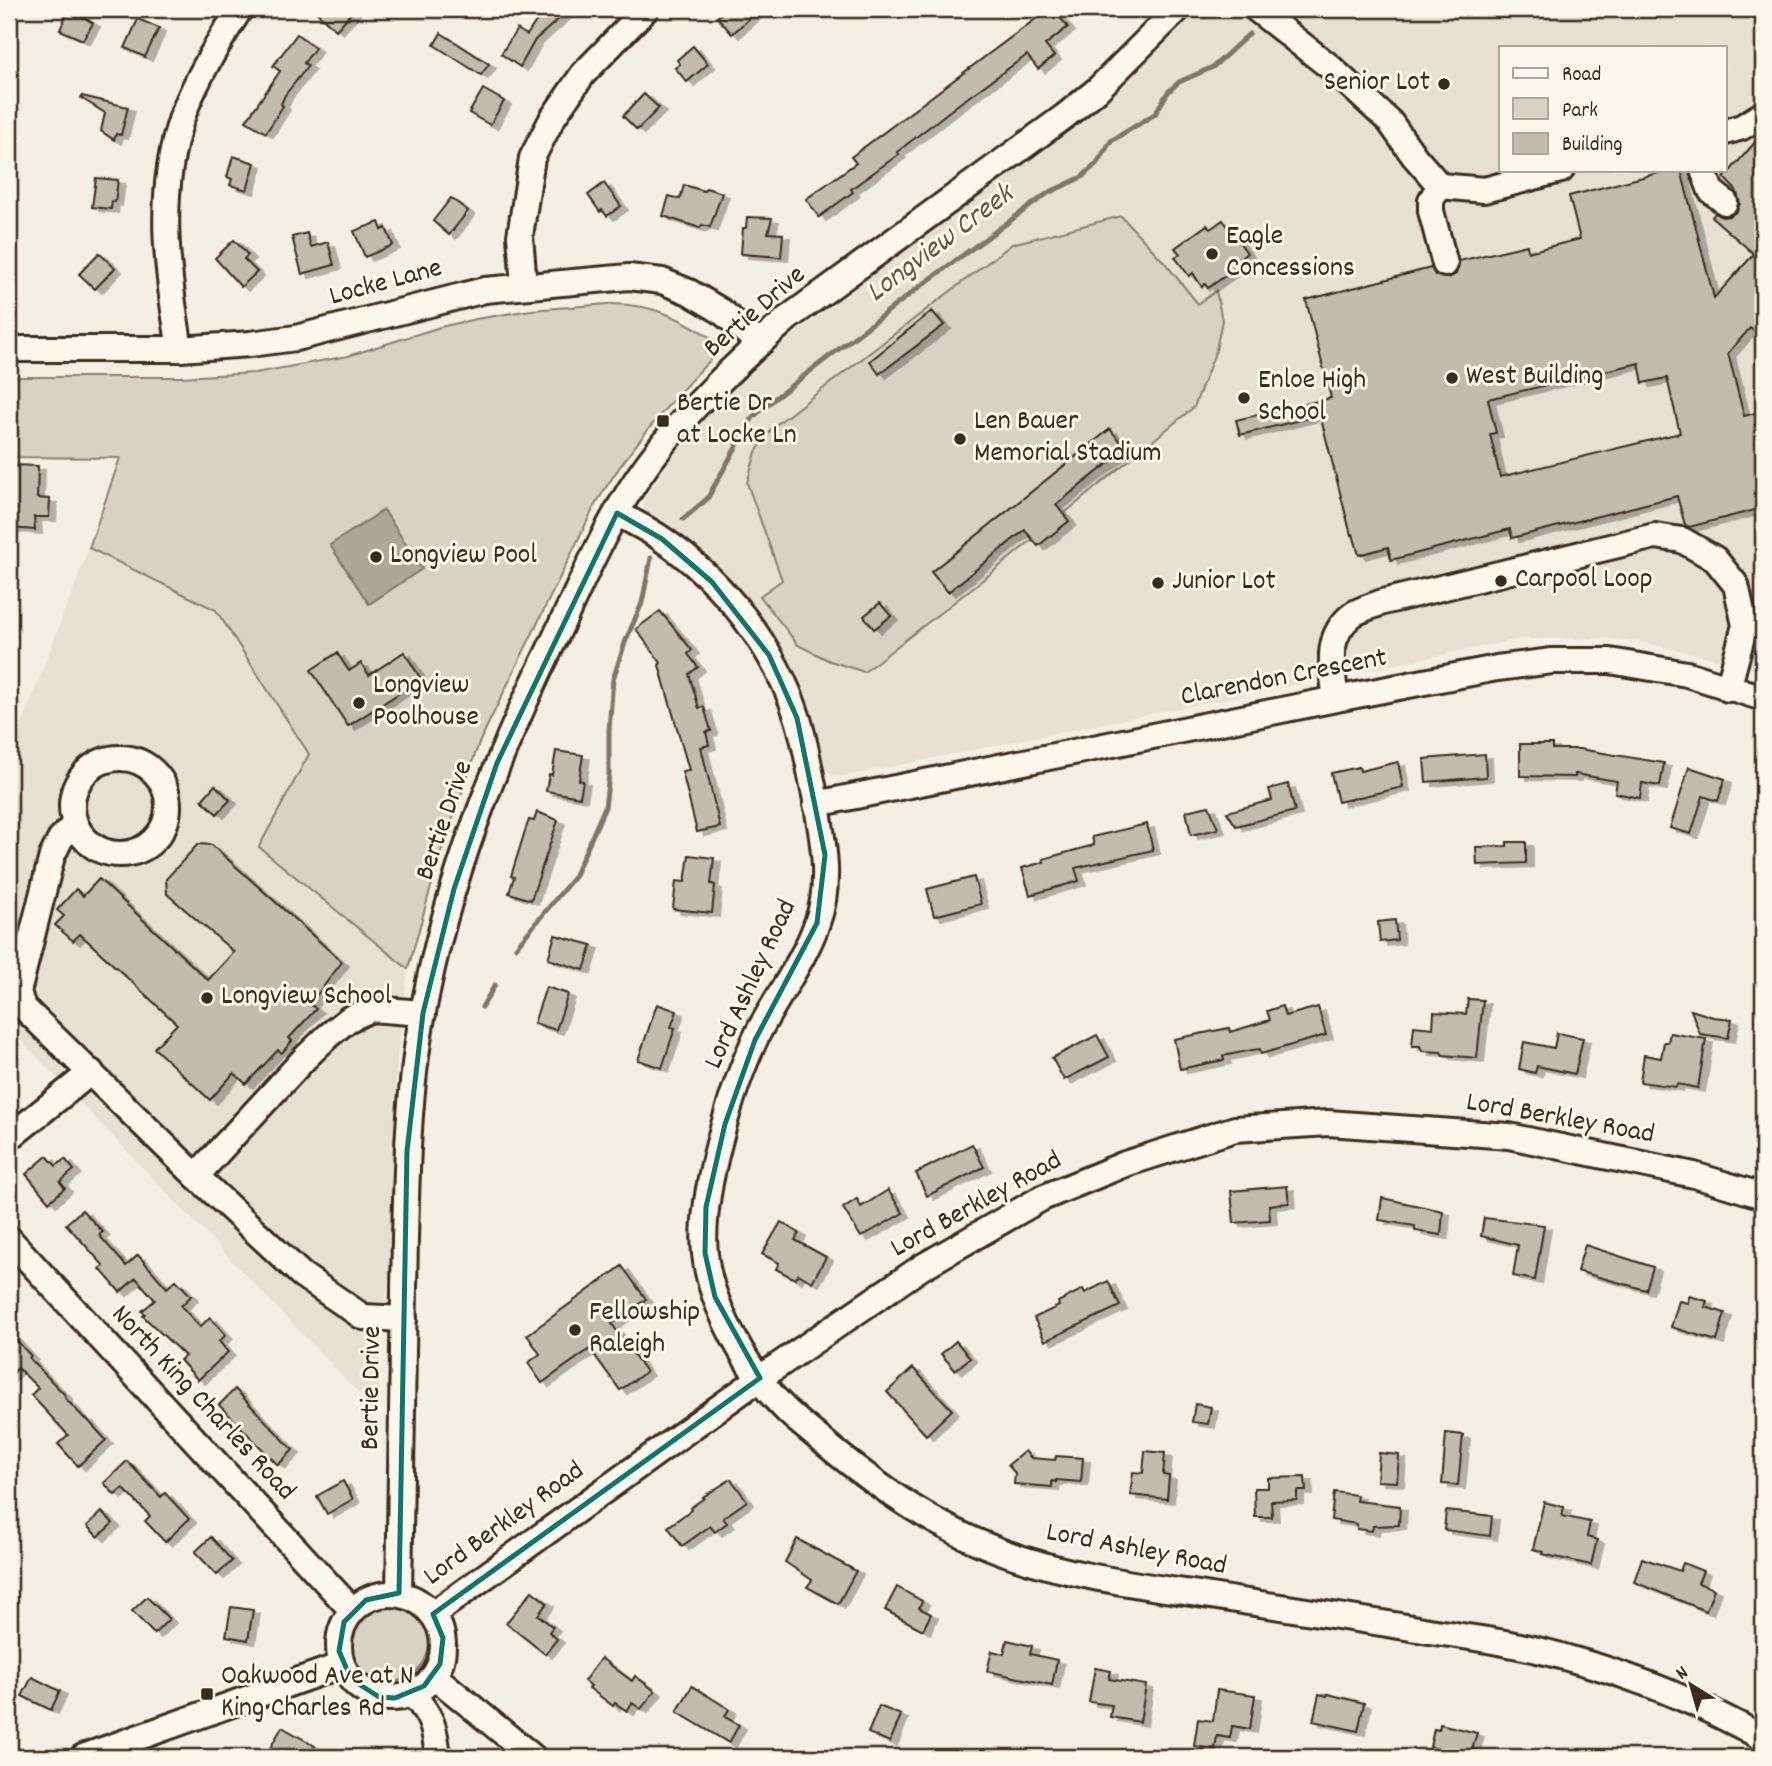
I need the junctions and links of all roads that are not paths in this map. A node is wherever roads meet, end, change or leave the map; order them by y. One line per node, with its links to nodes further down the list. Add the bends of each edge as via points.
1 (240, 9): 15 (street, via 209,59 183,116 167,179 164,218)
2 (646, 9): 12 (street, via 583,74 532,158 520,236)
3 (1178, 9): 13 (street, Bertie Drive, via 1065,116)
4 (1256, 9): 9 (street, via 1390,122)
5 (1763, 114): 6 (street)
6 (1726, 132)
7 (1554, 172): 9 (street, via 1484,190)
8 (1704, 172): 10 (street, via 1711,191)
9 (1440, 186): 11 (street, via 1431,200 1431,211)
10 (1725, 202)
11 (1445, 264)
12 (524, 285): 13 (street, Locke Lane, via 629,277 662,281 713,306); 15 (street, Locke Lane, via 446,298 296,338)
13 (759, 343): 16 (street, Bertie Drive, via 673,433)
14 (9, 349): 15 (street, Locke Lane)
15 (180, 349)
16 (617, 513): 20 (street, Lord Ashley Road, via 662,539 691,563 753,629 797,718); 22 (street, Bertie Drive, via 497,764 454,888)
17 (1728, 689): 18 (street, Clarendon Crescent); 19 (street, Clarendon Crescent, via 1686,674 1610,661 1552,661); 19 (street, via 1745,625 1736,584 1715,559 1682,540 1655,536 1383,602 1352,615 1336,633 1331,650)
18 (1763, 698)
19 (1336, 699): 20 (street, Clarendon Crescent)
20 (817, 804): 29 (street, Lord Ashley Road, via 826,875 817,923 746,1063 725,1124 706,1208 705,1253 715,1297)
21 (75, 824): 23 (street, via 52,856 18,992 23,1007)
22 (423, 1013): 25 (street, via 371,1009 349,1019 305,1058); 28 (street, Bertie Drive, via 407,1151)
23 (91, 1072): 24 (street); 25 (street)
24 (9, 1138)
25 (196, 1176): 28 (street, via 302,1275 363,1317)
26 (1763, 1196): 29 (street, Lord Berkley Road, via 1694,1175 1509,1136 1328,1123 1234,1129 1125,1164 1042,1198 922,1267)
27 (9, 1239): 31 (street, North King Charles Road)
28 (404, 1318): 30 (street, Bertie Drive)
29 (760, 1378): 32 (street, Lord Berkley Road); 36 (street, Lord Ashley Road, via 784,1408 885,1491 923,1515 1000,1551 1087,1577 1537,1650 1603,1668)
30 (399, 1594): 31 (street, via 382,1594); 32 (street, via 424,1604)
31 (352, 1610): 33 (street, via 340,1636)
32 (433, 1614): 34 (street, via 440,1625 444,1651)
33 (342, 1665): 35 (street, via 363,1690 379,1697); 37 (street)
34 (434, 1676): 35 (street); 39 (street)
35 (412, 1694): 38 (street, via 435,1728)
36 (1763, 1738)
37 (83, 1757)
38 (438, 1757)
39 (533, 1757)

